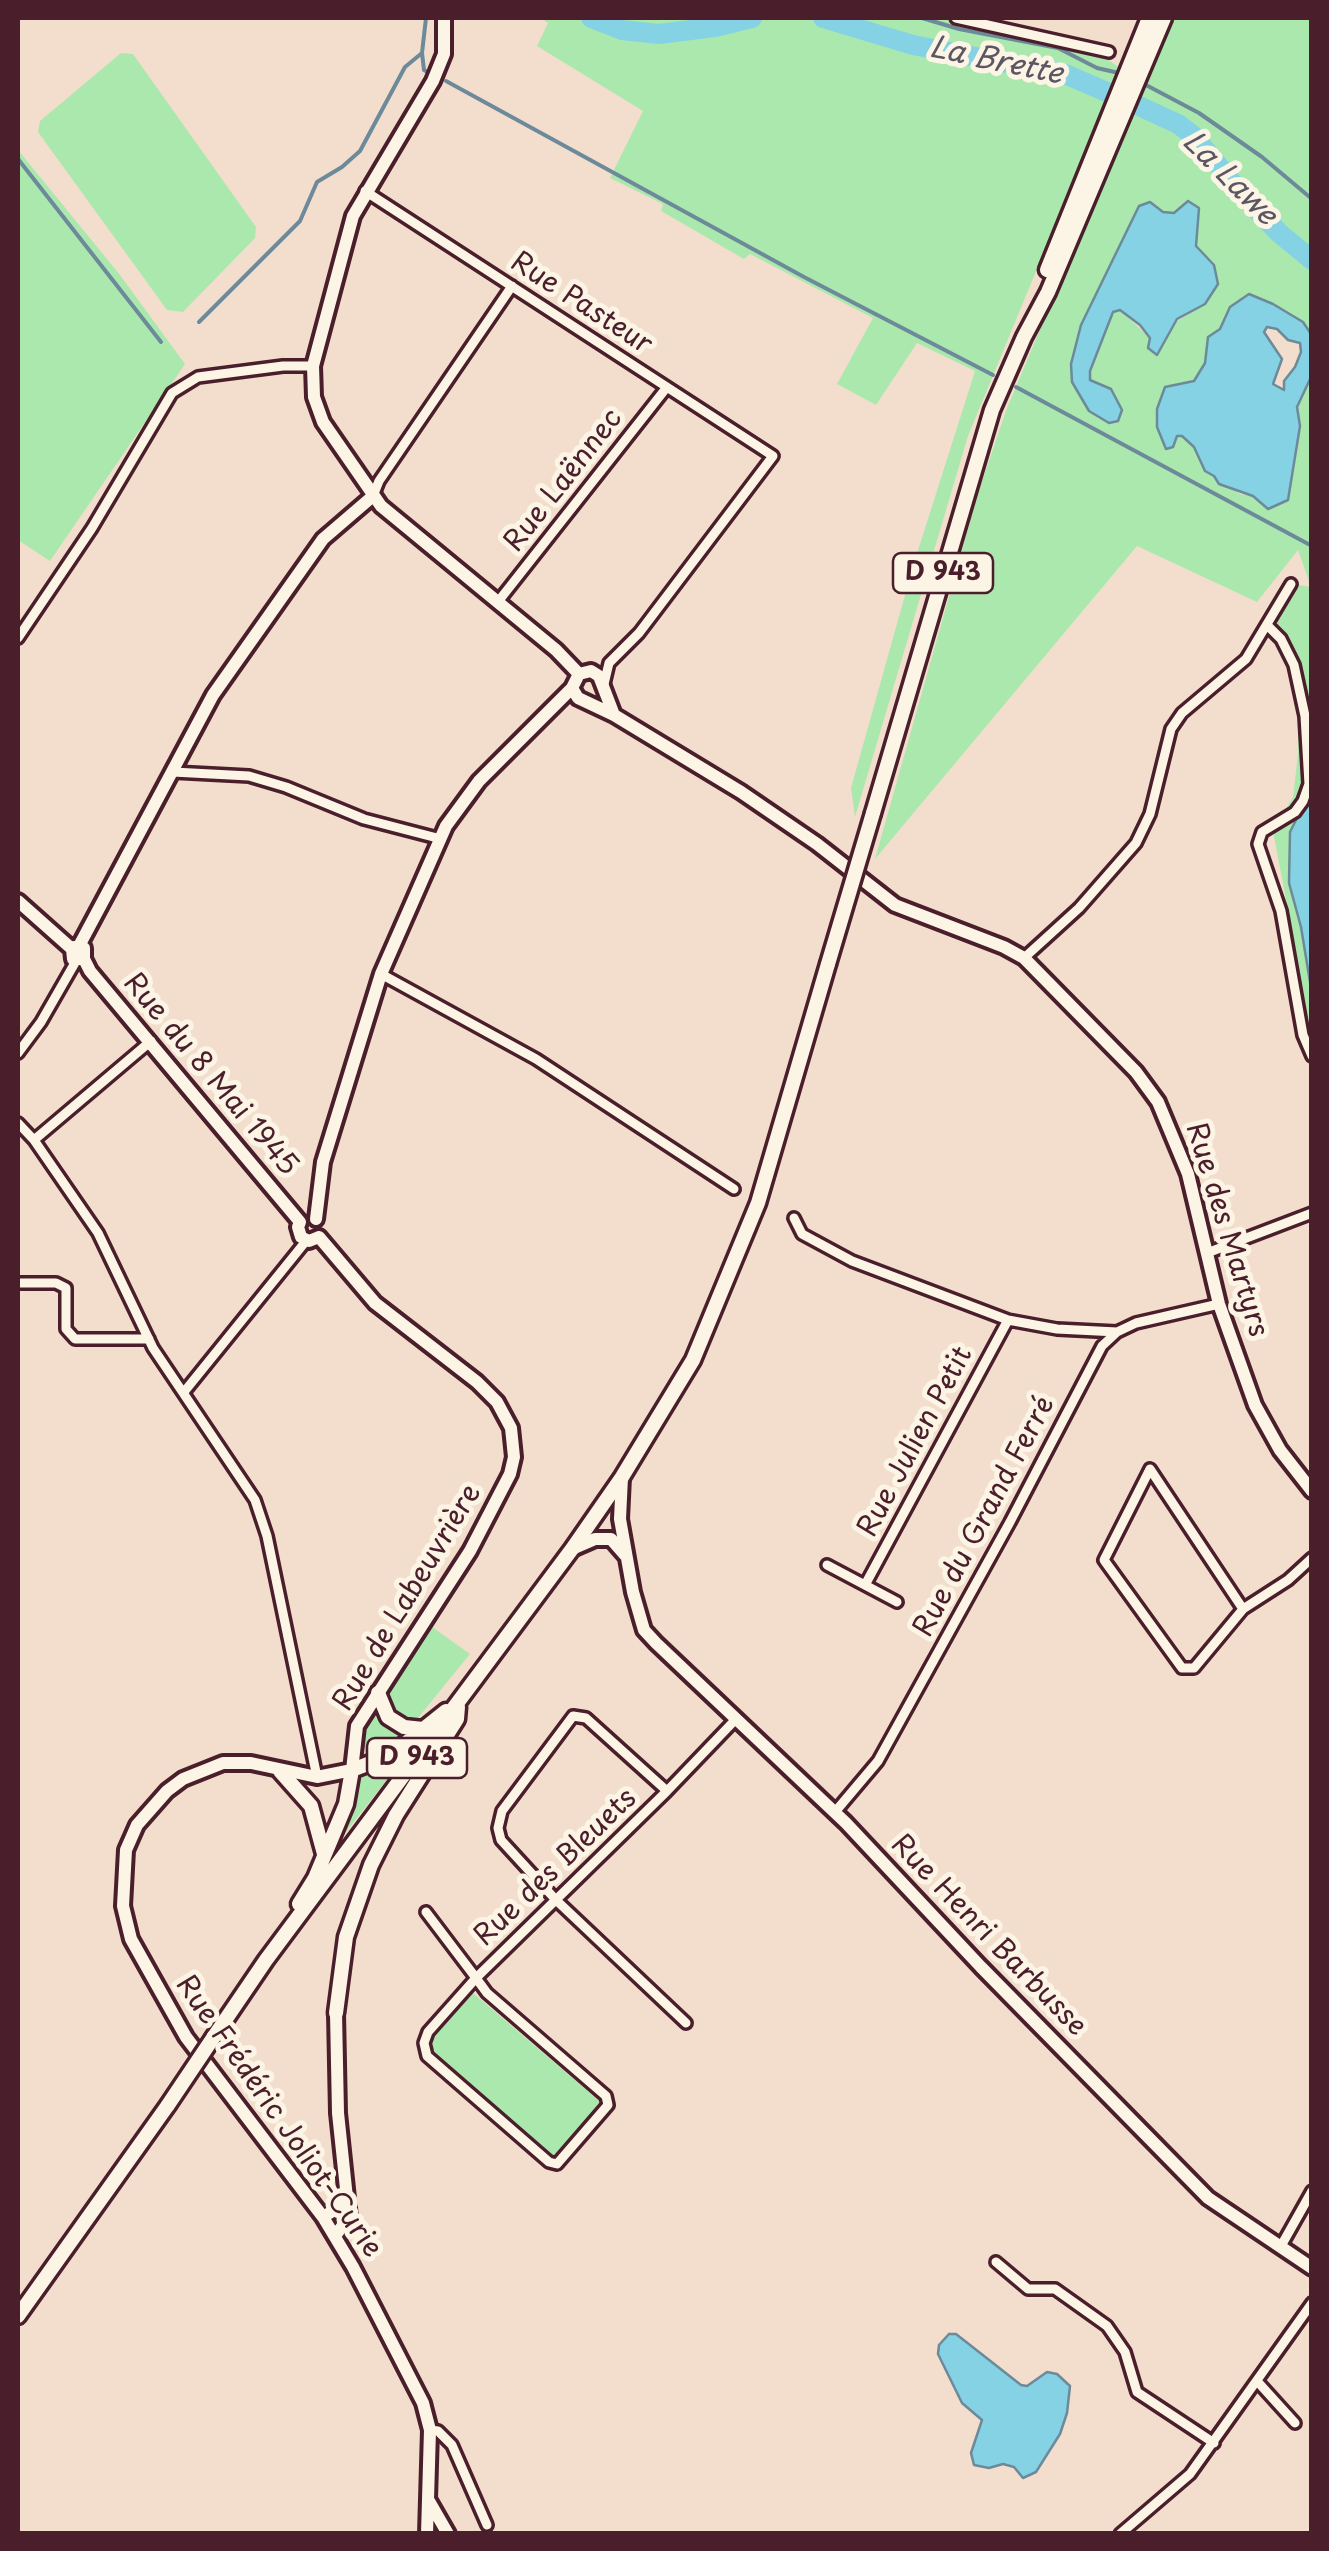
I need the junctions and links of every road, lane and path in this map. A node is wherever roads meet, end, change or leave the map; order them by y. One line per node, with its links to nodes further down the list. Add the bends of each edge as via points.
1 (444, 18): 6 (street, via 444,54 433,80)
2 (956, 18): 5 (street)
3 (1150, 18): 8 (main road, D 943)
4 (1164, 18): 8 (main road, D 943)
5 (1108, 52)
6 (365, 192): 7 (street, Rue Pasteur); 9 (street, via 348,231)
7 (512, 286): 10 (street, Rue Pasteur); 11 (street)
8 (1024, 337): 47 (main road, D 943, bridge, via 979,448 758,1203 693,1360)
9 (313, 366): 11 (street, via 323,422); 15 (street, via 198,377 172,394)
10 (667, 387): 13 (street, Rue Laënnec); 16 (street, Rue Pasteur, via 773,456 645,626)
11 (373, 496): 13 (street); 23 (street, via 324,539 213,695)
12 (1291, 584): 14 (street)
13 (497, 603): 17 (street)
14 (1268, 626): 27 (street, via 1246,659 1171,729 1136,843 1080,908); 31 (street, via 1294,664 1308,784 1304,801 1262,832 1258,844 1281,911)
15 (18, 638)
16 (609, 663): 17 (street); 18 (street)
17 (585, 673): 18 (street, via 599,676); 19 (street)
18 (604, 687): 20 (street, via 598,699); 22 (street)
19 (572, 688): 20 (street); 21 (street)
20 (586, 702): 21 (street); 22 (street, Rue des Martyrs)
21 (553, 710): 24 (street, via 479,781)
22 (614, 714): 27 (street, Rue des Martyrs, via 800,832 894,904)
23 (173, 772): 24 (street, via 249,776); 26 (street)
24 (441, 838): 28 (street)
25 (18, 901): 26 (street, Rue du 8 Mai 1945)
26 (78, 954): 29 (street, Rue du 8 Mai 1945); 30 (street)
27 (1024, 958): 40 (street, Rue des Martyrs, via 1152,1092 1188,1174)
28 (381, 974): 34 (street, via 536,1059); 36 (street, via 323,1162)
29 (151, 1041): 33 (street); 38 (street, Rue du 8 Mai 1945)
30 (18, 1052)
31 (1312, 1056)
32 (18, 1123): 33 (street)
33 (34, 1140): 45 (street, via 98,1233)
34 (734, 1189)
35 (1312, 1213): 40 (street)
36 (316, 1218): 38 (street); 39 (street, via 322,1225)
37 (794, 1218): 43 (street, via 802,1234 852,1261)
38 (300, 1222): 39 (street, via 298,1232)
39 (312, 1239): 46 (street); 56 (street, Rue de Labeuvrière, via 375,1303 478,1382 511,1428 510,1474 470,1551)
40 (1208, 1253): 42 (street, Rue des Martyrs)
41 (18, 1283): 45 (street, via 66,1288 66,1329 75,1338)
42 (1219, 1304): 44 (street); 48 (street, Rue des Martyrs, via 1267,1428)
43 (1008, 1320): 44 (street); 53 (street, Rue Julien Petit)
44 (1117, 1332): 64 (street, Rue du Grand Ferré, via 1102,1346 878,1761)
45 (150, 1339): 46 (street)
46 (184, 1392): 62 (street, via 255,1500)
47 (622, 1477): 49 (main road, D 943); 50 (street)
48 (1312, 1491)
49 (572, 1548): 50 (street, via 611,1539); 57 (main road, D 943)
50 (626, 1556): 58 (street, Rue Henri Barbusse, via 644,1630)
51 (1312, 1558): 55 (street)
52 (827, 1565): 53 (street)
53 (865, 1585): 54 (street)
54 (897, 1602)
55 (1242, 1609): 55 (street, via 1160,1485 1150,1469 1104,1560 1182,1668 1194,1668)
56 (378, 1694): 59 (main road, via 388,1717); 61 (street, Rue de Labeuvrière, via 357,1726)
57 (459, 1702): 59 (main road); 68 (main road, D 943); 70 (main road, via 458,1719 396,1815 357,1899)
58 (736, 1720): 63 (street, Rue des Bleuets); 64 (street, Rue Henri Barbusse)
59 (423, 1729): 61 (main road, via 391,1755)
60 (280, 1770): 62 (street, Rue Frédéric Joliot-Curie); 65 (main road, via 310,1806); 74 (street, Rue Frédéric Joliot-Curie, via 223,1763 167,1791 126,1850 123,1906 131,1939 186,2038)
61 (352, 1770): 62 (street, Rue Frédéric Joliot-Curie); 65 (main road, via 346,1804)
62 (317, 1776)
63 (667, 1791): 66 (street, Rue des Bleuets); 66 (street, via 586,1718 573,1716 502,1810 498,1828 501,1840)
64 (835, 1812): 77 (street, Rue Henri Barbusse, via 1208,2198)
65 (324, 1854): 68 (main road)
66 (556, 1900): 69 (street, Rue des Bleuets); 71 (street)
67 (426, 1912): 69 (street)
68 (266, 1960): 83 (main road, D 943, bridge)
69 (476, 1978): 69 (street, via 428,2032 424,2050 557,2164 608,2100)
70 (336, 2013): 73 (street)
71 (686, 2023)
72 (1312, 2191): 77 (street)
73 (345, 2193): 74 (street); 75 (street)
74 (322, 2217): 76 (street, Rue Frédéric Joliot-Curie)
75 (349, 2217): 76 (street); 80 (street)
76 (334, 2236): 80 (street, Rue Frédéric Joliot-Curie)
77 (1287, 2249): 78 (street, Rue Henri Barbusse); 81 (street, Rue Henri Barbusse)
78 (1312, 2258)
79 (996, 2262): 87 (street, via 1028,2289 1054,2289 1107,2326 1125,2352 1137,2392)
80 (354, 2268): 86 (street, Rue Frédéric Joliot-Curie, via 423,2403)
81 (1312, 2268)
82 (1311, 2303): 84 (street)
83 (18, 2316)
84 (1256, 2382): 85 (street); 87 (street)
85 (1295, 2424)
86 (430, 2430): 88 (street, Rue Frédéric Joliot-Curie); 89 (street, Rue Frédéric Joliot-Curie, via 452,2444)
87 (1214, 2442): 93 (street, via 1182,2482)
88 (428, 2501): 90 (street, Rue Frédéric Joliot-Curie); 92 (street)
89 (487, 2524)
90 (428, 2534)
91 (436, 2534): 92 (street)
92 (447, 2534)
93 (1120, 2534)

